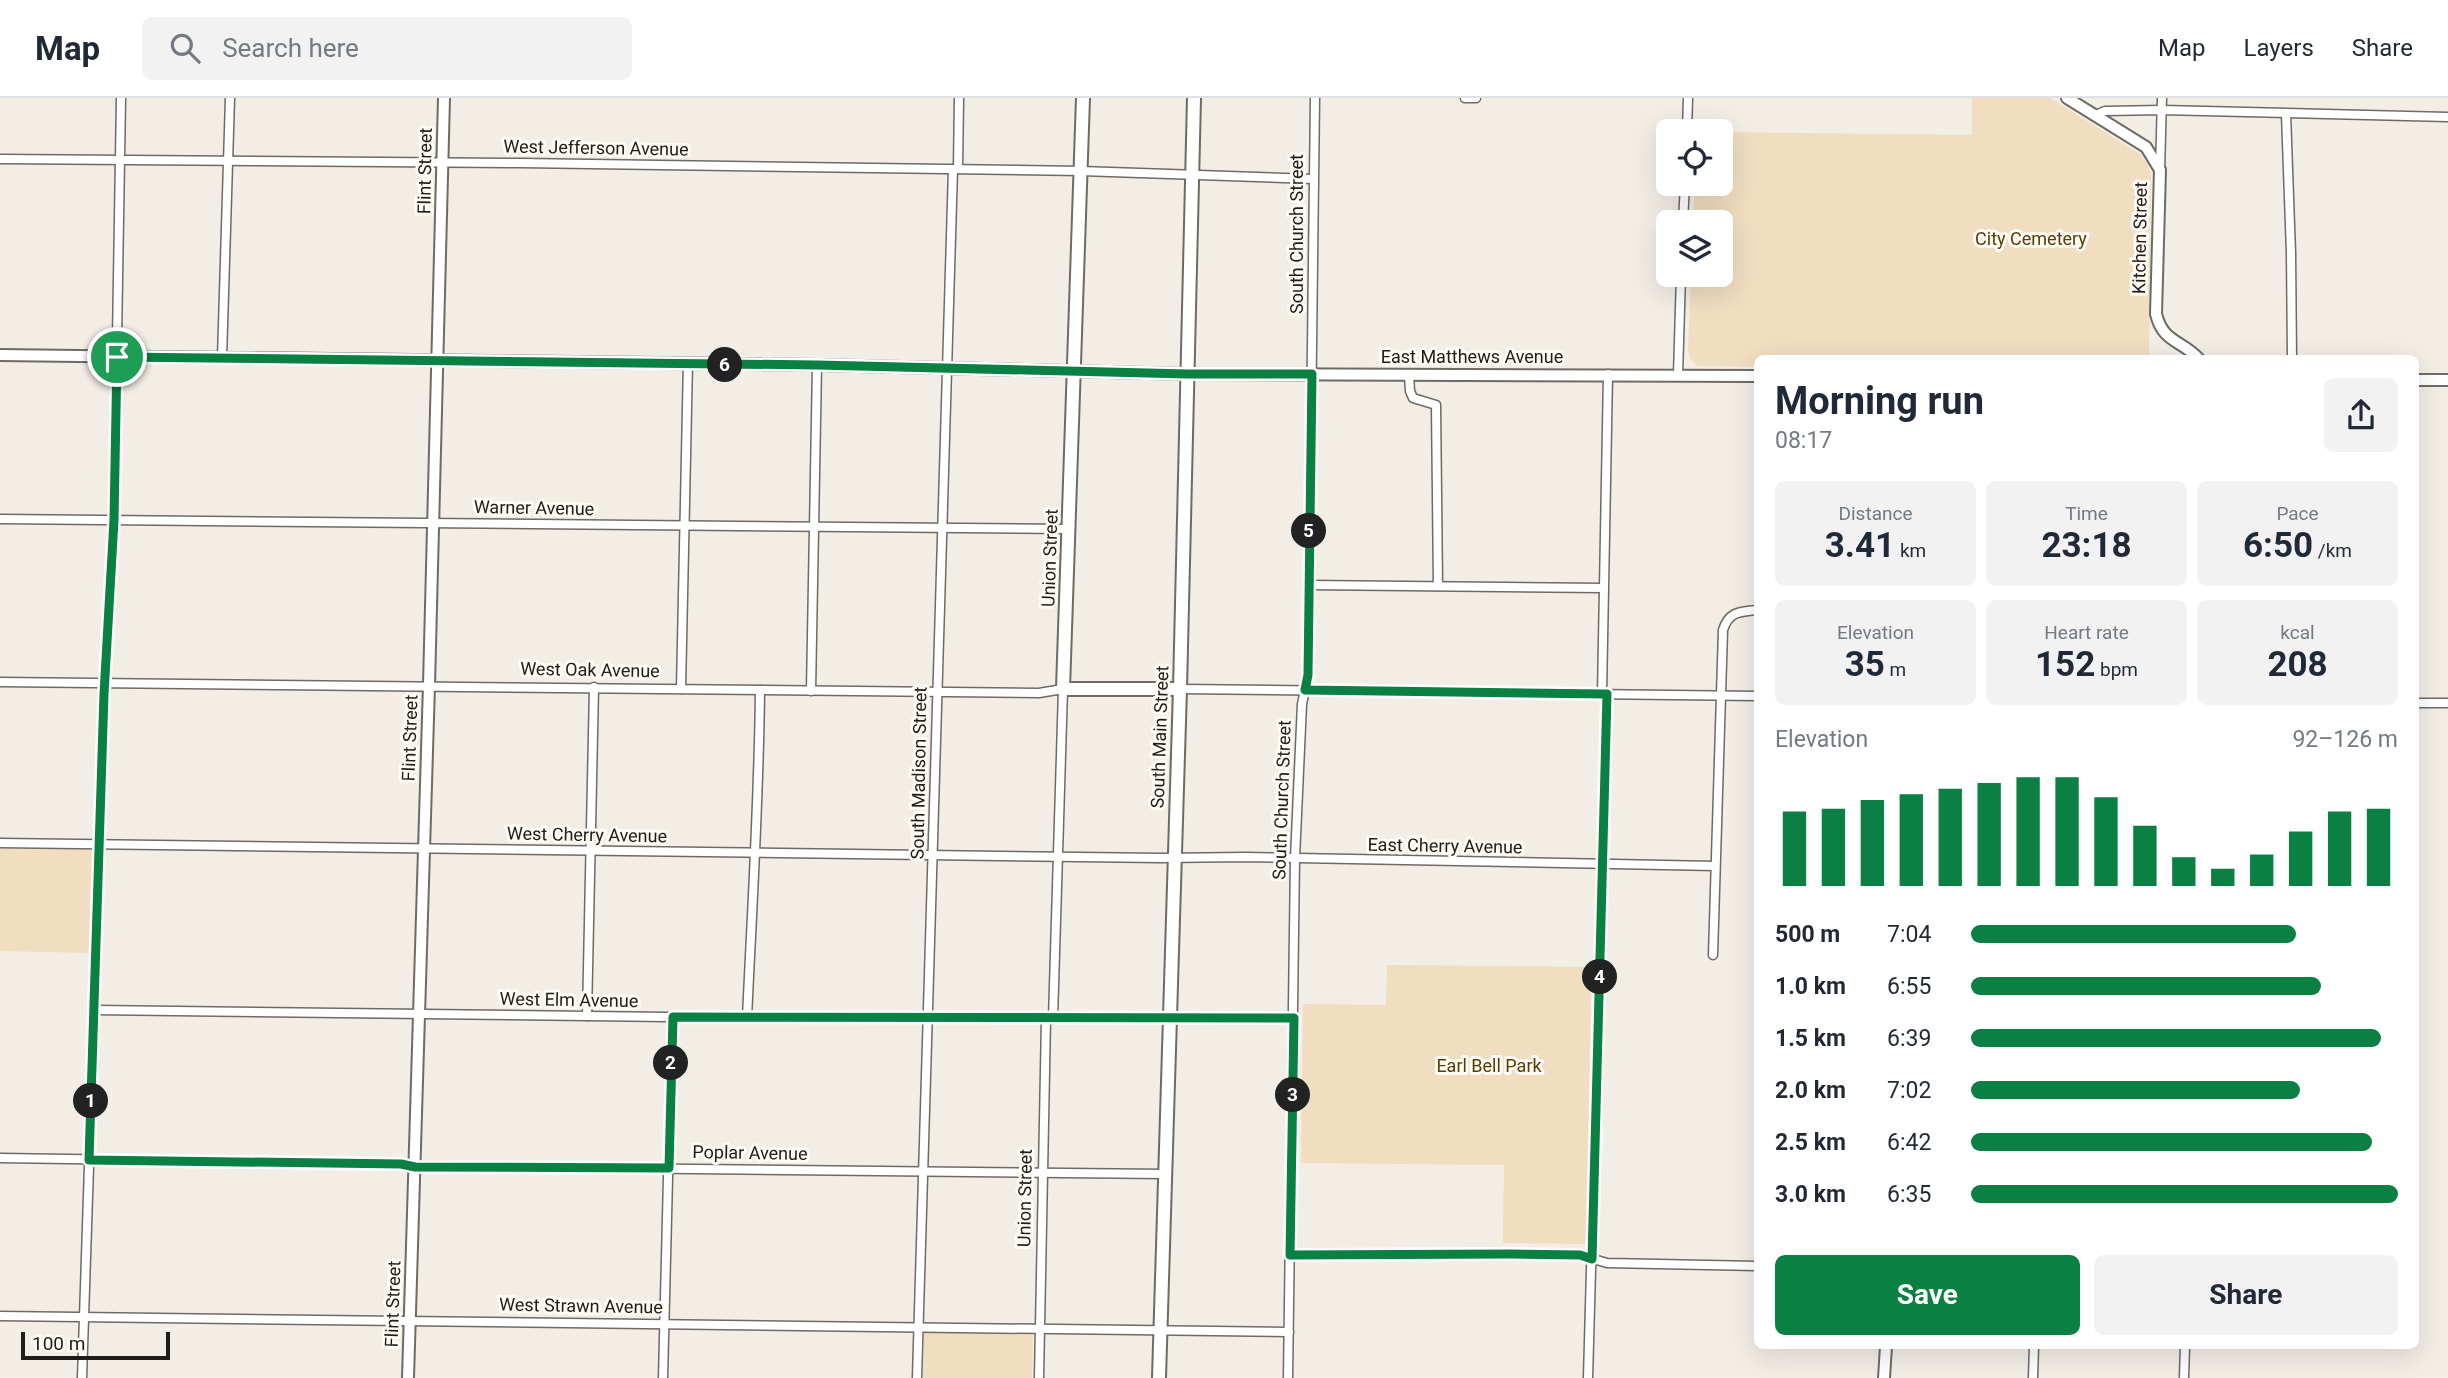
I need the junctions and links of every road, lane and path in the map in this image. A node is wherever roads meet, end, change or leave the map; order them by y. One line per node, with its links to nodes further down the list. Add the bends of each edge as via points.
1 (121, 98): 19 (street)
2 (230, 98): 20 (street)
3 (444, 98): 21 (street, Flint Street)
4 (959, 98): 22 (street, South Madison Street)
5 (1083, 98): 24 (main road, Union Street)
6 (1194, 98): 25 (main road, South Main Street)
7 (1315, 98): 26 (street, South Church Street)
8 (1465, 98): 9 (street)
9 (1476, 98)
10 (1688, 98): 17 (street)
11 (2067, 98): 15 (street)
12 (2162, 98): 13 (street, Kitchen Street)
13 (2162, 110): 14 (street); 15 (street); 23 (street, Kitchen Street)
14 (2286, 114): 16 (street); 30 (street)
15 (2096, 115): 23 (street, via 2146,147)
16 (2448, 117)
17 (1687, 119)
18 (0, 159): 19 (street, West Jefferson Avenue)
19 (119, 160): 20 (street, West Jefferson Avenue); 31 (street)
20 (228, 160): 21 (street, West Jefferson Avenue); 32 (street)
21 (443, 162): 22 (street, West Jefferson Avenue); 33 (street, Flint Street)
22 (955, 169): 24 (street, West Jefferson Avenue); 36 (street, South Madison Street)
23 (2160, 170): 29 (street, Kitchen Street, via 2156,314 2159,328)
24 (1081, 171): 25 (street, West Jefferson Avenue); 37 (main road, Union Street)
25 (1192, 176): 26 (street, West Jefferson Avenue); 38 (main road, South Main Street)
26 (1313, 179): 39 (street, South Church Street)
27 (1681, 287): 42 (street)
28 (0, 355): 31 (street, East Matthews Avenue)
29 (2196, 355)
30 (2292, 355)
31 (117, 357): 32 (street, East Matthews Avenue); 47 (street)
32 (222, 358): 33 (street, East Matthews Avenue)
33 (438, 360): 34 (street, East Matthews Avenue); 48 (street, Flint Street)
34 (688, 364): 35 (street, East Matthews Avenue); 49 (street)
35 (817, 365): 36 (street, East Matthews Avenue); 50 (street)
36 (947, 368): 37 (street, East Matthews Avenue); 51 (street, South Madison Street)
37 (1074, 372): 38 (street, East Matthews Avenue); 52 (main road, Union Street)
38 (1188, 374): 39 (street, East Matthews Avenue); 63 (main road, South Main Street)
39 (1312, 374): 41 (street, East Matthews Avenue); 53 (street, South Church Street)
40 (1608, 374): 41 (street, East Matthews Avenue); 42 (street, East Matthews Avenue); 55 (street)
41 (1409, 375): 54 (street, via 1413,398 1436,405)
42 (1678, 375): 43 (street, East Matthews Avenue)
43 (1754, 376)
44 (2419, 380): 45 (street)
45 (2448, 380)
46 (0, 519): 47 (street, Warner Avenue)
47 (114, 520): 48 (street, Warner Avenue); 58 (street)
48 (433, 522): 49 (street, Warner Avenue); 59 (street, Flint Street)
49 (684, 525): 50 (street, Warner Avenue); 61 (street)
50 (813, 525): 51 (street, Warner Avenue); 66 (street)
51 (942, 527): 52 (street, Warner Avenue); 67 (street, South Madison Street)
52 (1068, 529): 62 (main road, Union Street)
53 (1308, 585): 54 (street); 65 (street, South Church Street)
54 (1438, 586): 55 (street)
55 (1603, 588): 68 (street)
56 (1754, 610): 69 (street, via 1734,613 1726,620)
57 (0, 682): 58 (street, West Oak Avenue)
58 (105, 682): 59 (street, West Oak Avenue); 74 (street)
59 (429, 685): 60 (street, West Oak Avenue); 75 (street, Flint Street)
60 (594, 687): 61 (street, West Oak Avenue); 76 (street)
61 (681, 689): 64 (street, West Oak Avenue)
62 (1063, 689): 63 (main road, West Oak Avenue); 67 (street, West Oak Avenue); 79 (street, Union Street)
63 (1180, 689): 65 (street); 80 (main road, South Main Street)
64 (760, 690): 66 (street, West Oak Avenue); 77 (street)
65 (1305, 690): 68 (street); 81 (street, South Church Street)
66 (811, 691): 67 (street, West Oak Avenue)
67 (936, 691): 78 (street, South Madison Street)
68 (1605, 694): 69 (street); 82 (street)
69 (1722, 695): 70 (street); 83 (street)
70 (1754, 696)
71 (2419, 703): 72 (street)
72 (2448, 703)
73 (0, 843): 74 (street, West Cherry Avenue)
74 (99, 845): 75 (street, West Cherry Avenue); 85 (street)
75 (425, 849): 76 (street, West Cherry Avenue); 86 (street, Flint Street)
76 (589, 851): 77 (street, West Cherry Avenue); 87 (street)
77 (756, 853): 78 (street, West Cherry Avenue); 90 (street)
78 (933, 854): 79 (street, West Cherry Avenue); 91 (street, South Madison Street)
79 (1059, 856): 80 (street, West Cherry Avenue); 93 (street, Union Street)
80 (1174, 857): 81 (street, East Cherry Avenue); 89 (main road, South Main Street)
81 (1295, 858): 82 (street, East Cherry Avenue); 92 (street, South Church Street)
82 (1603, 864): 83 (street, East Cherry Avenue); 102 (street)
83 (1715, 866): 84 (street)
84 (1713, 955)
85 (94, 1010): 86 (street, West Elm Avenue); 95 (street)
86 (420, 1013): 87 (street, West Elm Avenue); 96 (street, Flint Street)
87 (587, 1016): 88 (street, West Elm Avenue)
88 (673, 1017): 90 (street, West Elm Avenue); 97 (street)
89 (1170, 1017): 92 (street, West Elm Avenue); 93 (street, West Elm Avenue); 100 (main road, South Main Street)
90 (747, 1018): 91 (street, West Elm Avenue)
91 (929, 1018): 93 (street, West Elm Avenue); 98 (street, South Madison Street)
92 (1294, 1018): 101 (street, South Church Street)
93 (1049, 1019): 99 (street, Union Street)
94 (0, 1158): 95 (street, Poplar Avenue)
95 (89, 1160): 96 (street, Poplar Avenue); 105 (street)
96 (415, 1167): 97 (street, Poplar Avenue); 106 (street, Flint Street)
97 (669, 1168): 98 (street, Poplar Avenue); 107 (street)
98 (924, 1171): 99 (street, Poplar Avenue); 108 (street, South Madison Street)
99 (1043, 1173): 100 (street, Poplar Avenue); 109 (street, Union Street)
100 (1165, 1174): 110 (main road, South Main Street)
101 (1290, 1255): 102 (street, via 1524,1254); 111 (street, South Church Street)
102 (1592, 1259): 103 (street); 122 (street)
103 (1754, 1266)
104 (0, 1316): 105 (street, West Strawn Avenue)
105 (84, 1317): 106 (street, West Strawn Avenue); 115 (street)
106 (410, 1320): 107 (street, West Strawn Avenue); 116 (street, Flint Street)
107 (664, 1323): 108 (street, West Strawn Avenue); 117 (street)
108 (919, 1326): 109 (street, West Strawn Avenue); 118 (street, South Madison Street)
109 (1040, 1327): 110 (street, West Strawn Avenue); 119 (street, Union Street)
110 (1161, 1328): 111 (street, West Strawn Avenue); 120 (main road, South Main Street)
111 (1289, 1332): 121 (street, South Church Street)
112 (1886, 1349): 123 (street)
113 (2034, 1349): 124 (street)
114 (2185, 1349): 125 (street)
115 (82, 1378)
116 (408, 1378)
117 (663, 1378)
118 (918, 1378)
119 (1039, 1378)
120 (1159, 1378)
121 (1288, 1378)
122 (1588, 1378)
123 (1884, 1378)
124 (2033, 1378)
125 (2184, 1378)

